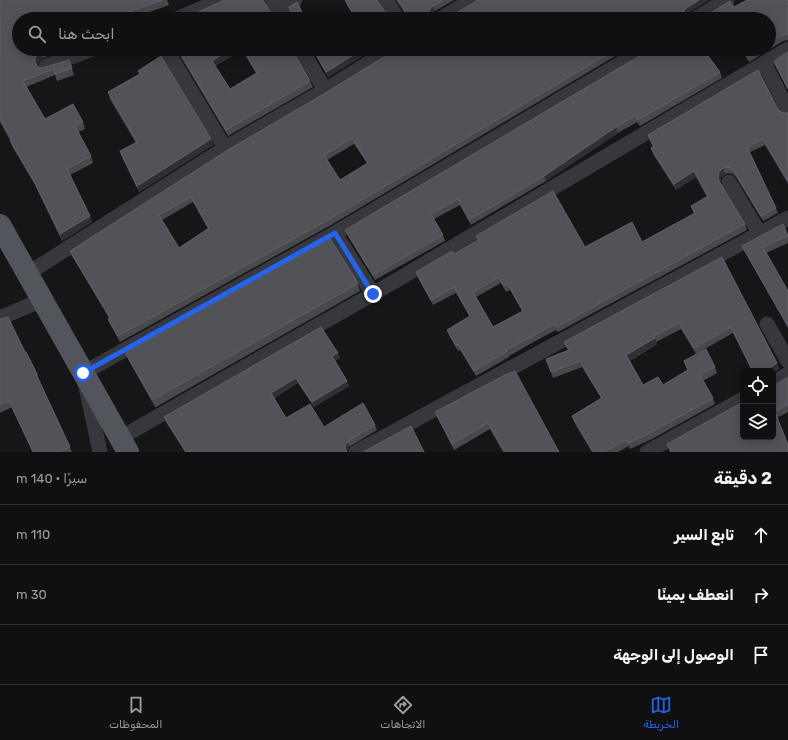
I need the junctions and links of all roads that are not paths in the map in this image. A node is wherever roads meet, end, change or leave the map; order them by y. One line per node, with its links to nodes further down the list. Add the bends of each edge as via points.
1 (221, 0): 8 (street)
2 (295, 0): 7 (street)
3 (386, 0): 9 (street)
4 (472, 0): 10 (street)
5 (727, 0): 6 (street)
6 (705, 6)
7 (278, 10)
8 (193, 12)
9 (394, 12)
10 (452, 12)
11 (788, 49): 17 (street)
12 (74, 56): 18 (street)
13 (170, 56): 21 (street)
14 (305, 56): 19 (street)
15 (380, 56): 19 (street)
16 (633, 56): 25 (street)
17 (764, 63): 20 (street); 28 (street)
18 (46, 66)
19 (325, 90): 21 (street)
20 (788, 110)
21 (225, 148): 27 (street)
22 (728, 182): 26 (street)
23 (788, 218): 26 (street)
24 (0, 225): 27 (main road)
25 (335, 233): 28 (street); 33 (street)
26 (760, 234): 37 (street)
27 (27, 274): 29 (main road)
28 (373, 294): 35 (street)
29 (42, 300): 30 (street); 33 (main road)
30 (0, 318)
31 (767, 324): 32 (street)
32 (788, 361)
33 (83, 373): 35 (main road); 36 (street)
34 (740, 401): 38 (street)
35 (124, 445)
36 (100, 452)
37 (356, 452)
38 (647, 452)

